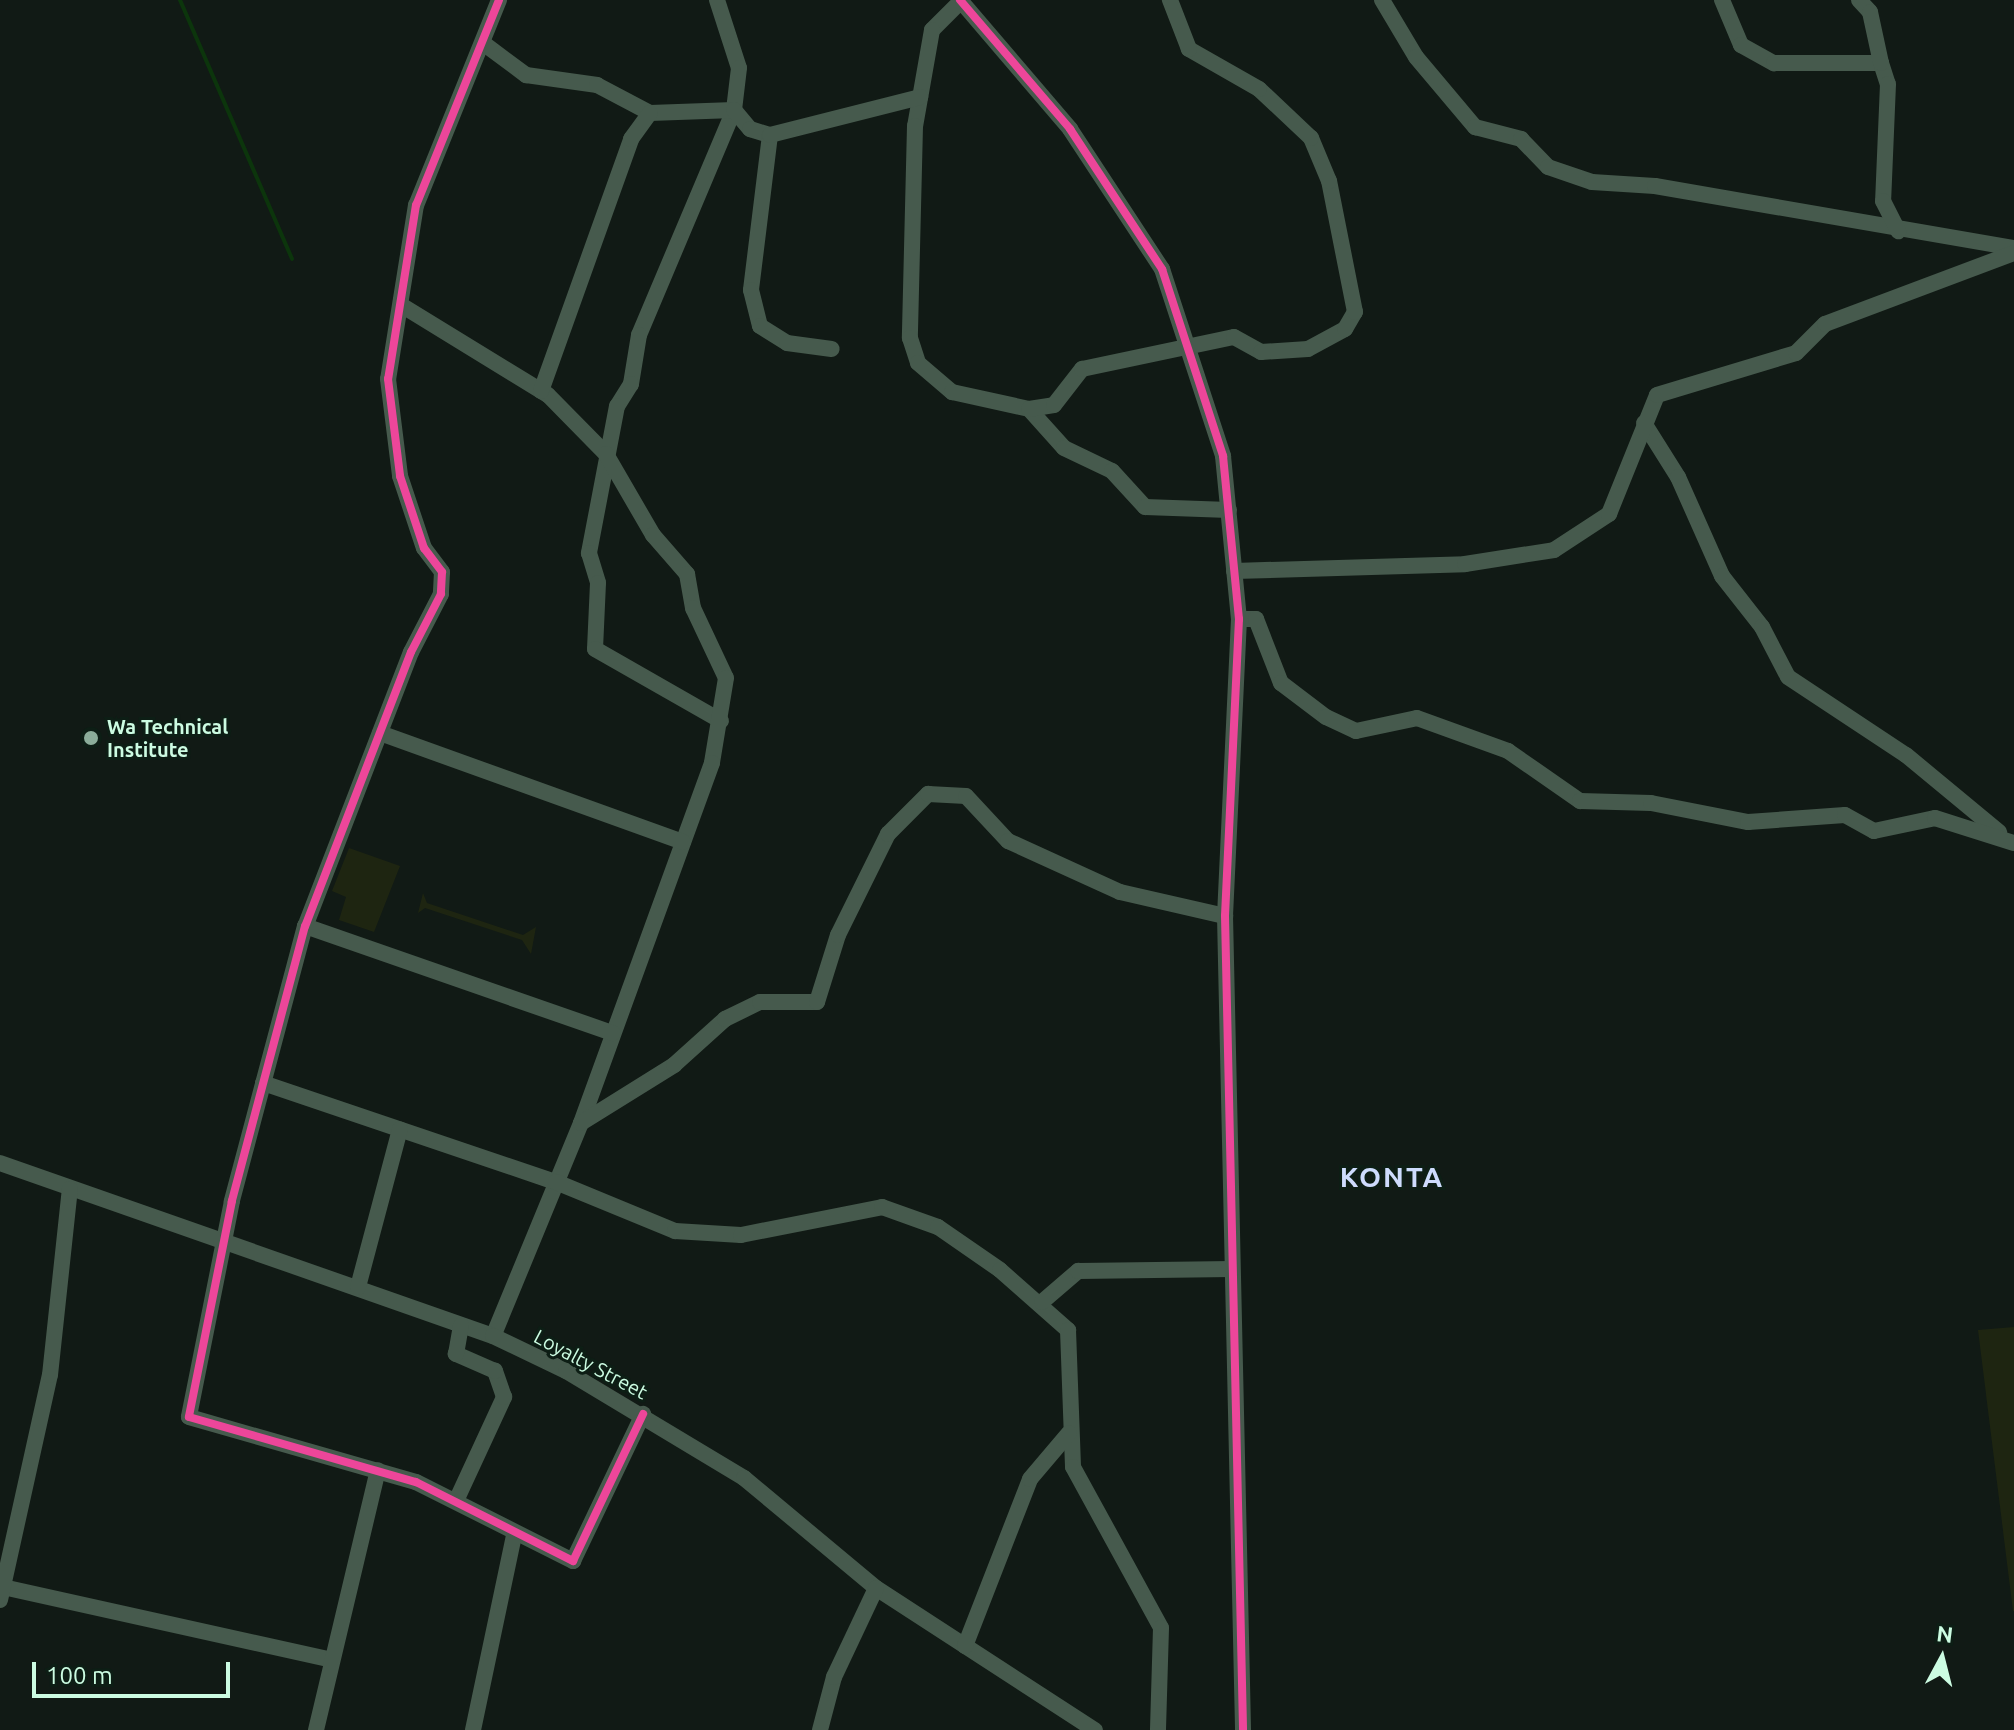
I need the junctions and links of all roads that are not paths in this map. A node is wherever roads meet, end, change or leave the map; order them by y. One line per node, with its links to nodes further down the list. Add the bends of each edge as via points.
1 (499, 0): 8 (street)
2 (717, 0): 11 (street, via 739,68)
3 (960, 0): 10 (street, via 935,21); 17 (street, via 1070,129 1162,269)
4 (1170, 0): 17 (street, via 1189,49 1259,89 1311,138 1329,181 1355,312 1345,329 1308,349 1261,352 1234,337)
5 (1382, 0): 14 (street, via 1416,57 1475,127 1521,139 1548,167 1592,182 1655,186)
6 (1722, 0): 9 (street, via 1741,45 1774,63)
7 (1859, 0): 9 (street, via 1870,12)
8 (483, 43): 12 (street, via 526,75 597,85); 16 (street, via 416,205)
9 (1881, 63): 14 (street, via 1888,84 1883,201)
10 (920, 97): 13 (street); 20 (street, via 914,355 952,392)
11 (734, 110): 12 (street); 13 (street, via 750,129); 22 (street, via 639,335)
12 (650, 113): 19 (street, via 631,139)
13 (770, 135): 18 (street, via 751,290 760,326 787,343)
14 (1898, 231): 15 (street)
15 (2014, 250): 21 (street, via 1825,324 1796,353 1657,395)
16 (401, 305): 19 (street); 27 (street, via 388,406 400,476 424,548 442,572 441,594)
17 (1191, 342): 20 (street, via 1082,369 1054,405); 23 (street, via 1223,456)
18 (832, 349)
19 (541, 391): 22 (street)
20 (1029, 409): 23 (street, via 1064,448 1112,471 1145,507)
21 (1644, 423): 24 (street, via 1609,514 1554,550 1465,564); 28 (street, via 1678,477 1722,576 1762,627 1788,677 1906,755)
22 (606, 454): 26 (street, via 653,535 687,574 693,608 724,668); 26 (street, via 589,553 598,583 595,649)
23 (1229, 510): 24 (street)
24 (1234, 571): 25 (street)
25 (1239, 619): 28 (street, via 1256,619 1281,683 1326,717 1356,731 1417,718 1508,751 1580,801 1651,803 1748,822 1845,815 1874,831 1935,818); 30 (street)
26 (721, 721): 29 (street)
27 (380, 733): 29 (street); 31 (street)
28 (2010, 840)
29 (683, 842): 32 (street)
30 (1225, 916): 34 (street, via 1120,892 1008,841 966,796 928,794 888,834 838,935 817,1002 760,1002 725,1019 674,1065); 40 (street)
31 (305, 926): 32 (street); 33 (street)
32 (613, 1033): 34 (street)
33 (263, 1083): 35 (street); 39 (street)
34 (581, 1123): 37 (street)
35 (400, 1129): 37 (street); 41 (street)
36 (0, 1163): 38 (street, Loyalty Street)
37 (556, 1182): 42 (street, via 675,1231 741,1235 858,1208 905,1211); 44 (street)
38 (70, 1189): 39 (street, Loyalty Street); 51 (street, via 50,1375)
39 (225, 1248): 41 (street, Loyalty Street); 47 (street, via 189,1417)
40 (1232, 1269): 42 (street, via 1078,1271); 59 (street)
41 (358, 1287): 43 (street, Loyalty Street)
42 (1042, 1302): 46 (street, via 1068,1330 1072,1348)
43 (461, 1325): 44 (street, Loyalty Street); 48 (street, via 456,1354 495,1371 504,1397)
44 (493, 1336): 45 (street, Loyalty Street)
45 (643, 1414): 49 (street, via 573,1561); 50 (street, Loyalty Street, via 744,1478)
46 (1069, 1433): 52 (street, via 1030,1479); 58 (street, via 1092,1512 1161,1628)
47 (378, 1470): 48 (street); 53 (street)
48 (456, 1501): 49 (street)
49 (514, 1535): 55 (street)
50 (876, 1588): 52 (street, Loyalty Street); 56 (street, via 834,1677)
51 (2, 1593): 53 (street)
52 (965, 1646): 57 (street, Loyalty Street)
53 (329, 1659): 54 (street)
54 (316, 1730)
55 (473, 1730)
56 (820, 1730)
57 (1095, 1730)
58 (1158, 1730)
59 (1243, 1730)

